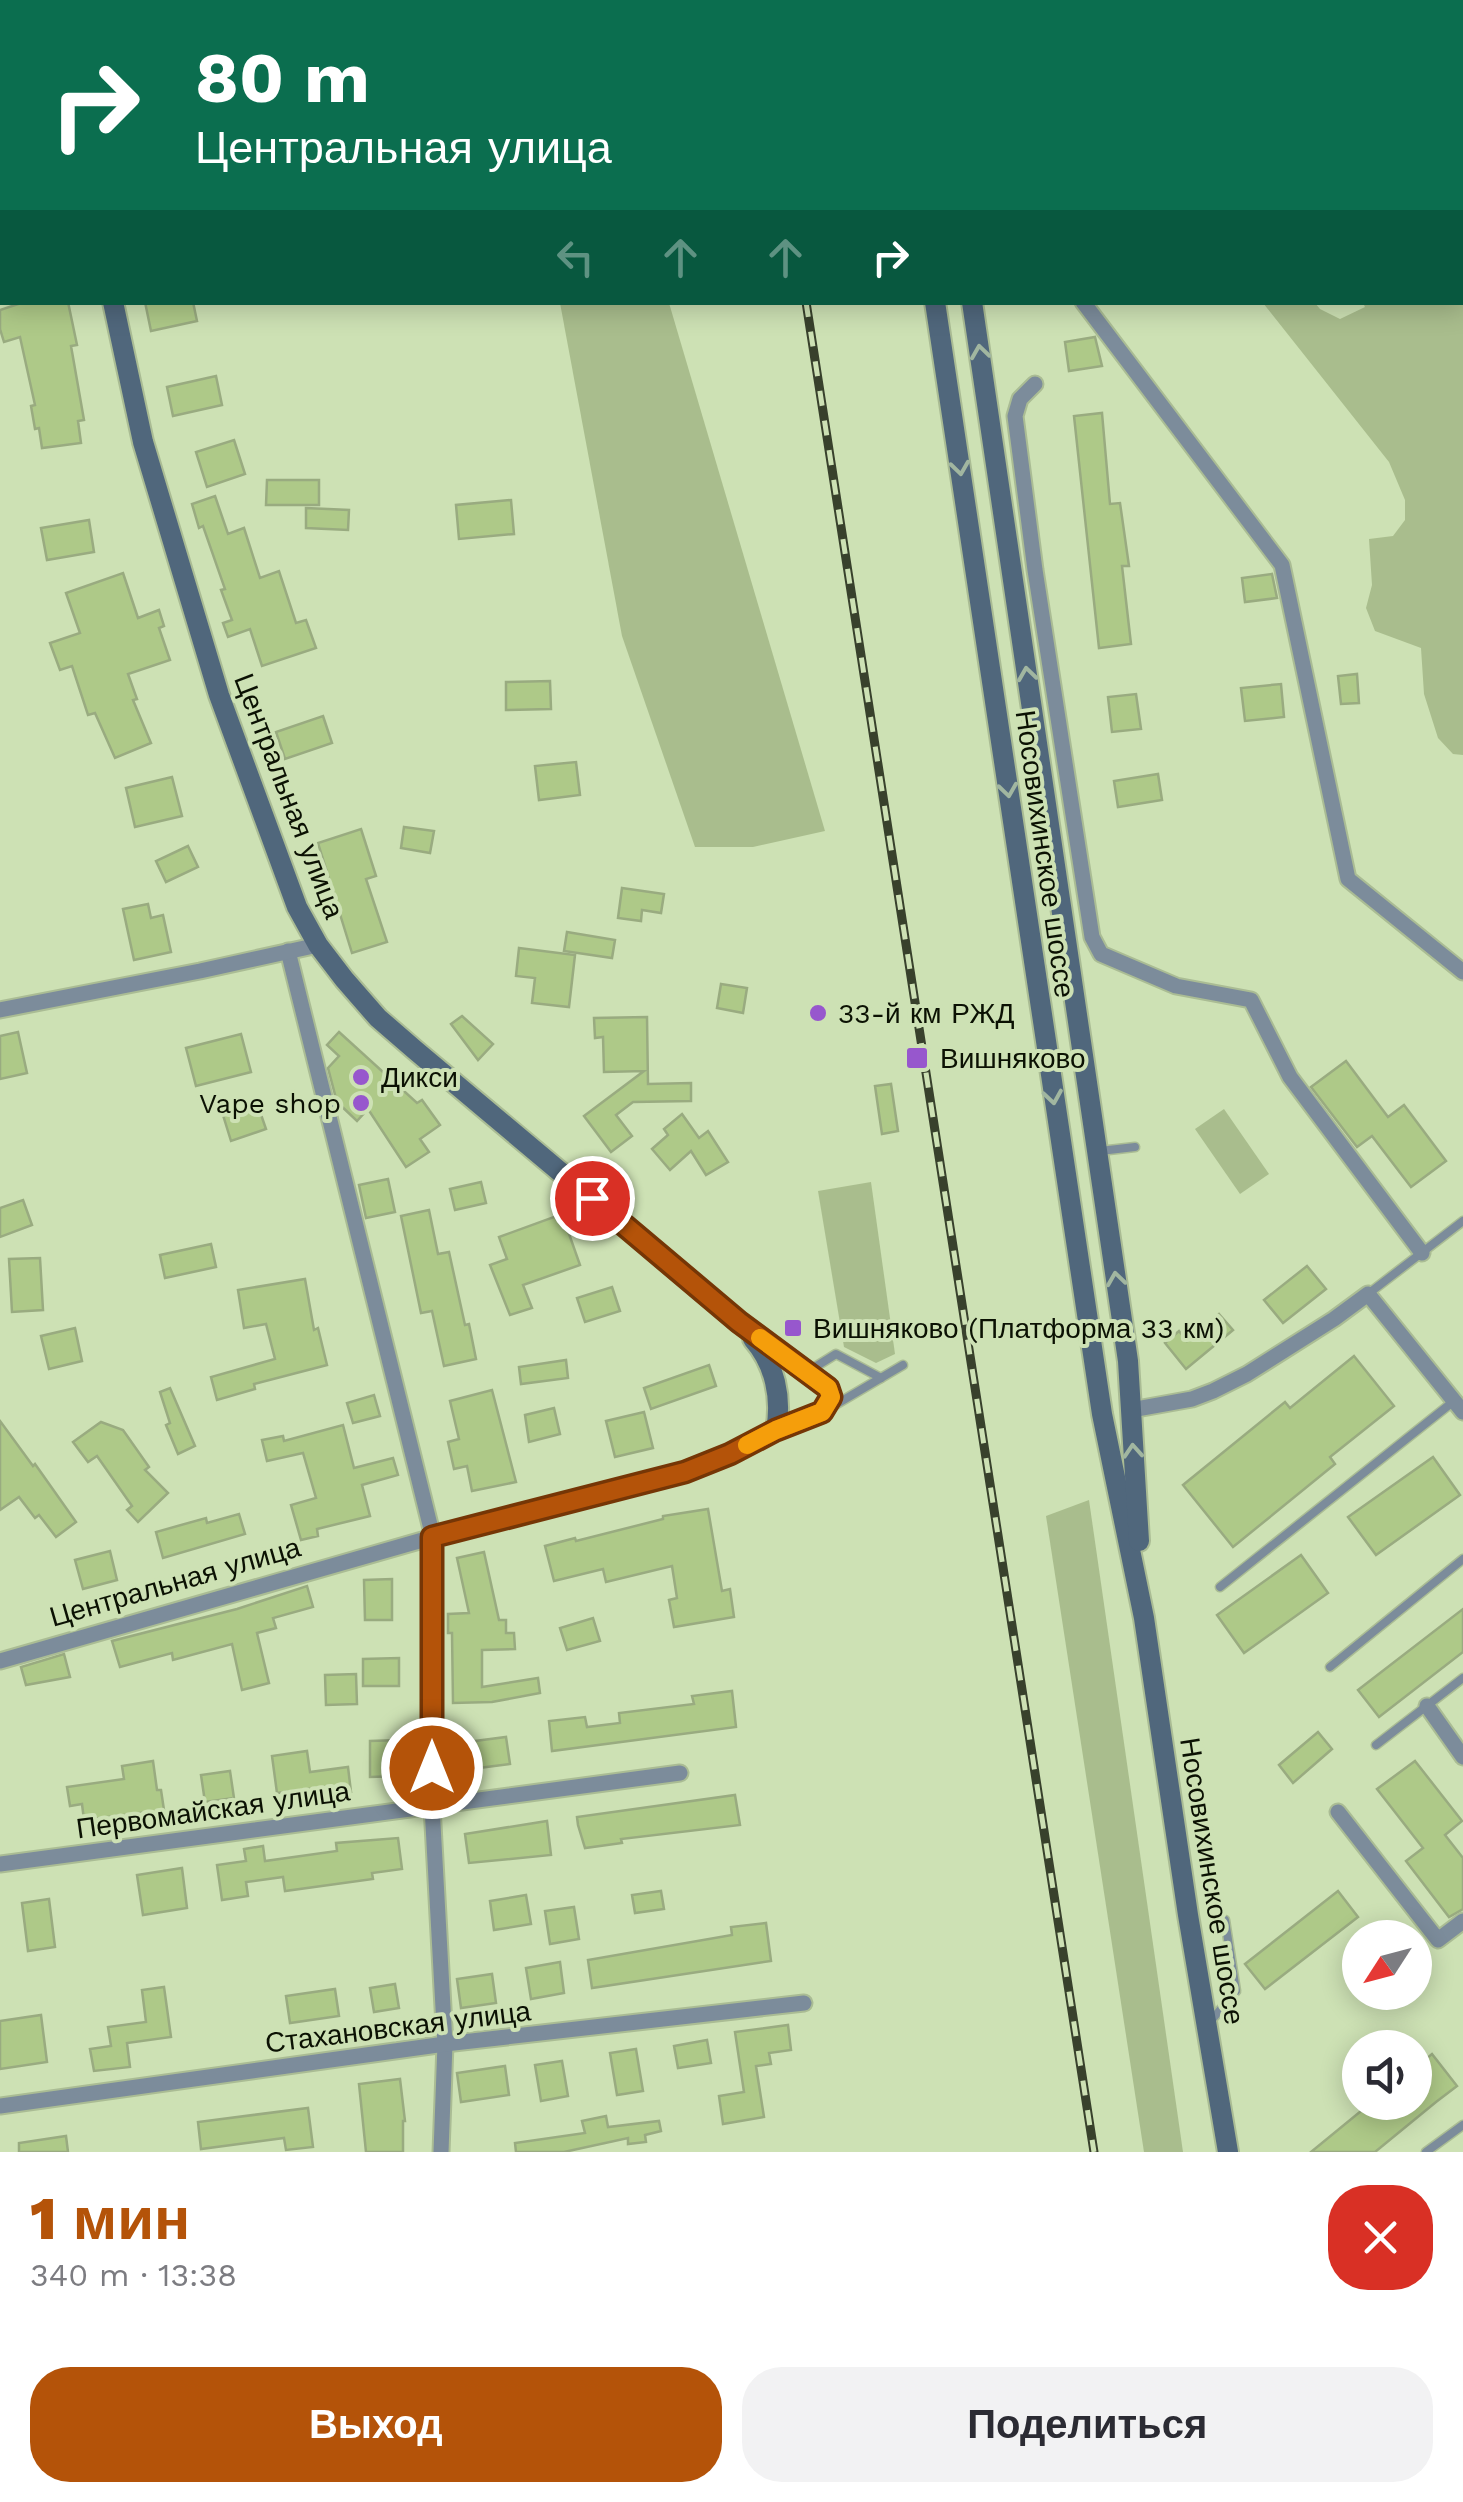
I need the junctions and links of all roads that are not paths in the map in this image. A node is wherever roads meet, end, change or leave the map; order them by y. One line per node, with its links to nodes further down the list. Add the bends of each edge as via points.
1 (114, 305): 6 (main road, Центральная улица, via 143,442 219,695 297,907)
2 (936, 305): 22 (main road, Носовихинское шоссе, one-way to 22)
3 (972, 305): 11 (main road, Носовихинское шоссе, one-way to 3)
4 (1085, 305): 8 (street, via 1282,565 1348,879)
5 (1035, 384): 13 (street, via 1015,416 1092,937 1100,954 1176,986 1251,1000 1290,1077)
6 (318, 945): 7 (street); 15 (main road, Центральная улица, via 378,1018)
7 (288, 950): 9 (street); 24 (street)
8 (1463, 972)
9 (0, 1010)
10 (1136, 1146): 11 (lane)
11 (1097, 1151): 20 (main road, Носовихинское шоссе, one-way to 11)
12 (1463, 1221): 13 (lane)
13 (1422, 1253): 14 (lane)
14 (1368, 1294): 19 (street); 20 (street, via 1213,1391)
15 (739, 1322): 17 (main road, Центральная улица); 23 (main road, via 760,1346 774,1378)
16 (903, 1365): 18 (lane)
17 (807, 1372): 18 (lane, via 836,1354); 21 (main road, Центральная улица, via 828,1388 831,1397)
18 (881, 1378): 21 (lane)
19 (1459, 1406): 26 (lane)
20 (1131, 1410): 22 (main road); 27 (main road, Носовихинское шоссе, one-way to 20)
21 (822, 1412): 23 (main road, Центральная улица)
22 (1102, 1414): 27 (main road, Носовихинское шоссе)
23 (776, 1430): 24 (street, Центральная улица, via 685,1472)
24 (432, 1537): 28 (street, Центральная улица); 35 (street)
25 (1463, 1559): 29 (lane)
26 (1220, 1587)
27 (1144, 1618): 41 (main road, Носовихинское шоссе)
28 (0, 1661)
29 (1330, 1667)
30 (1463, 1678): 31 (lane)
31 (1427, 1706): 32 (lane); 33 (street)
32 (1376, 1746)
33 (1463, 1757)
34 (680, 1773): 35 (street, Первомайская улица)
35 (432, 1806): 37 (street, Первомайская улица); 42 (street)
36 (1338, 1812): 39 (street, via 1438,1940)
37 (0, 1864)
38 (1225, 1920): 41 (lane, via 1236,1991)
39 (1463, 1921)
40 (804, 2003): 42 (street, Стахановская улица)
41 (1207, 2026): 46 (main road, Носовихинское шоссе)
42 (445, 2044): 43 (street, Стахановская улица); 45 (street)
43 (0, 2106)
44 (1463, 2125): 47 (lane)
45 (441, 2152)
46 (1228, 2152)
47 (1426, 2152)

